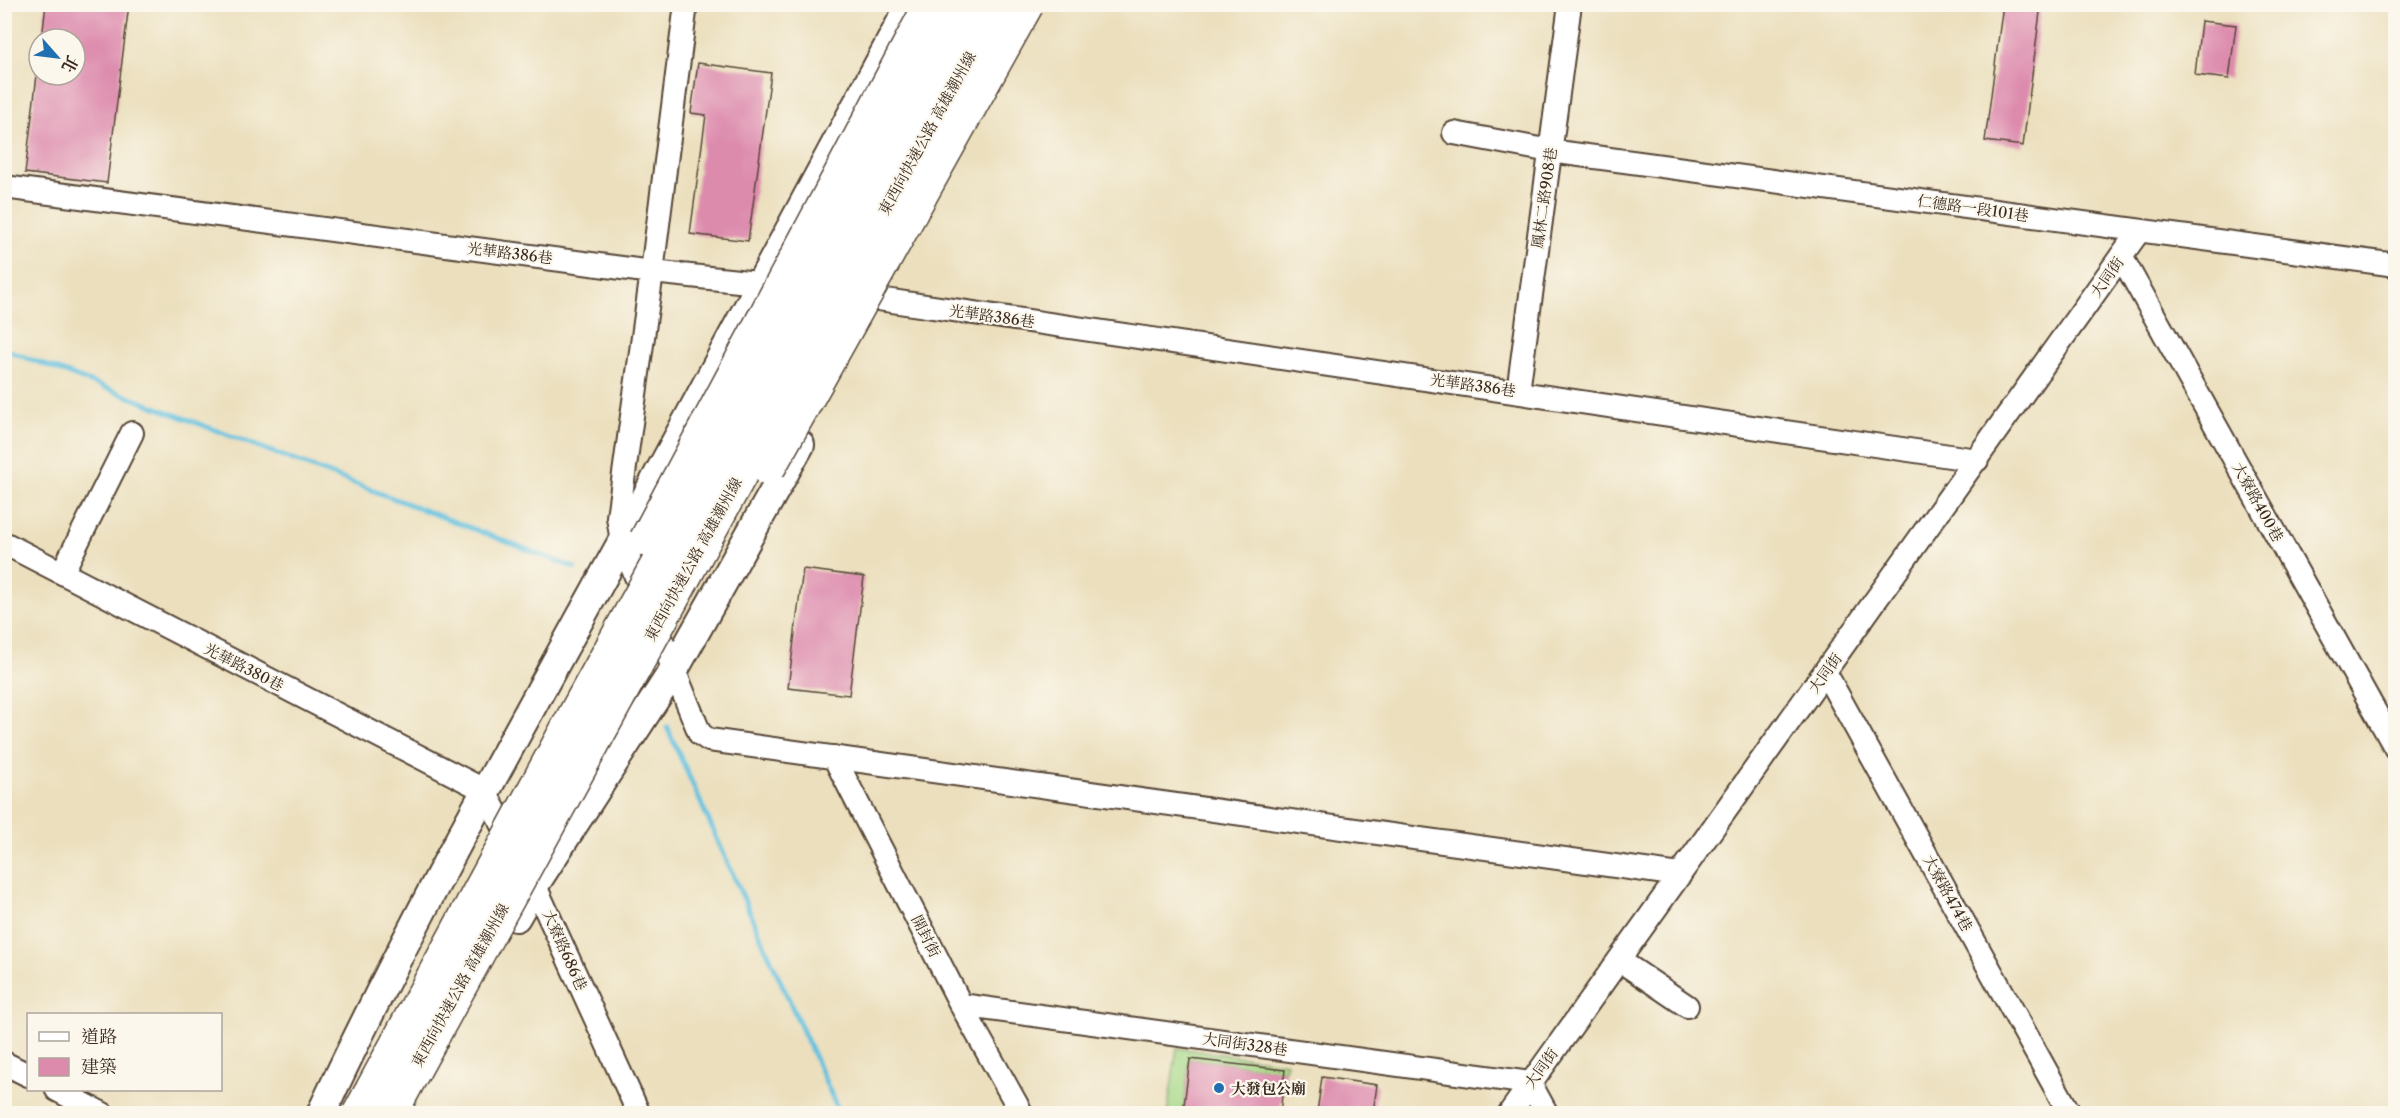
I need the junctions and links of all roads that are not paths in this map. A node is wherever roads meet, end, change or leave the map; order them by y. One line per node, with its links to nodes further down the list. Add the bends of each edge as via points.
1 (686, 4): 15 (street)
2 (911, 4): 16 (main road)
3 (931, 4): 36 (highway, bridge, via 561,702 395,1030)
4 (966, 4): 36 (highway, 東西向快速公路 高雄潮州線, bridge)
5 (998, 4): 30 (highway, 東西向快速公路 高雄潮州線, bridge)
6 (1027, 4): 30 (highway, bridge, via 738,521)
7 (1042, 4): 17 (main road)
8 (1569, 4): 10 (street, 鳳林二路908巷)
9 (1454, 133): 10 (street, 仁德路一段101巷)
10 (1550, 151): 12 (street, 仁德路一段101巷); 18 (street, 鳳林二路908巷)
11 (4, 187): 15 (street, 光華路386巷)
12 (2139, 231): 13 (street, 大同街); 14 (street, 仁德路一段101巷)
13 (2121, 256): 20 (street, 大同街); 26 (street, 大寮路400巷)
14 (2396, 265)
15 (652, 272): 16 (street, 光華路386巷); 21 (street, via 618,517)
16 (761, 282): 17 (street, 光華路386巷); 21 (main road)
17 (881, 300): 18 (street, 光華路386巷); 24 (main road)
18 (1518, 392): 20 (street, 光華路386巷)
19 (132, 433): 23 (street)
20 (1977, 460): 25 (street, 大同街)
21 (622, 542): 24 (street); 28 (main road)
22 (4, 543): 23 (street, 光華路380巷)
23 (62, 573): 28 (street, 光華路380巷)
24 (675, 668): 27 (street, via 700,734 709,740); 30 (main road)
25 (1825, 672): 29 (street, 大同街); 48 (street, 大寮路474巷)
26 (2396, 748)
27 (834, 757): 29 (street); 32 (street, 開封街)
28 (484, 790): 30 (street, 大寮路686巷); 40 (main road, via 364,1021)
29 (1680, 875): 31 (street, 大同街)
30 (529, 877): 42 (highway, 東西向快速公路 高雄潮州線, bridge); 43 (main road); 44 (street, 大寮路686巷)
31 (1619, 960): 33 (street); 37 (street, 大同街)
32 (961, 1005): 37 (street, 大同街328巷); 45 (street, 開封街)
33 (1687, 1006)
34 (4, 1063): 35 (street)
35 (27, 1074)
36 (379, 1077): 41 (highway, 東西向快速公路 高雄潮州線, bridge)
37 (1530, 1083): 46 (street, 大同街); 47 (street)
38 (61, 1091): 39 (street)
39 (103, 1113)
40 (321, 1113)
41 (360, 1113)
42 (390, 1113)
43 (408, 1113)
44 (639, 1113)
45 (1022, 1113)
46 (1509, 1113)
47 (1547, 1113)
48 (2070, 1113)

